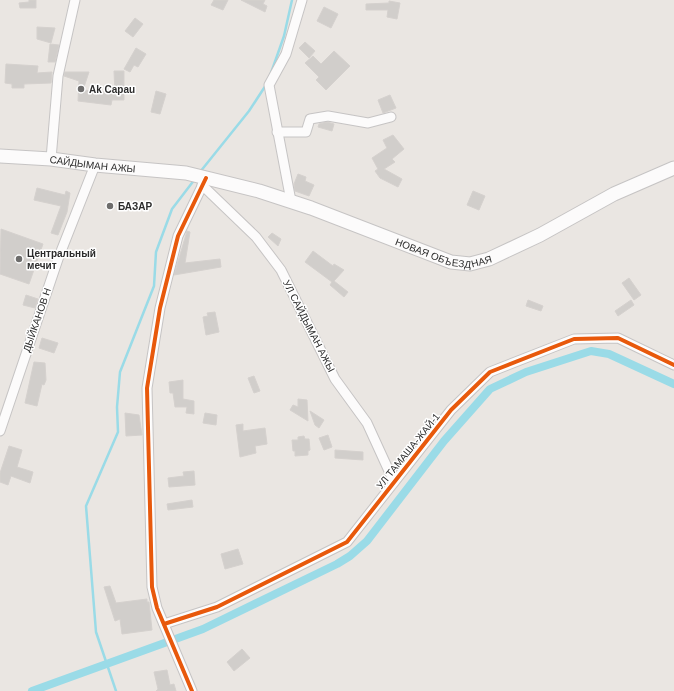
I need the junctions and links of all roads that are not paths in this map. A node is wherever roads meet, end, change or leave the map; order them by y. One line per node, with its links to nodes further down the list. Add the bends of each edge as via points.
1 (75, 0): 6 (street, via 58,76)
2 (302, 0): 4 (street, via 286,54 269,85)
3 (391, 117): 4 (street, via 368,123 328,116 310,119 306,132)
4 (277, 132): 10 (street)
5 (0, 156): 6 (main road, САЙДЫМАН АЖЫ)
6 (51, 159): 7 (main road, САЙДЫМАН АЖЫ)
7 (95, 166): 9 (main road, САЙДЫМАН АЖЫ, via 186,173); 12 (street, ДЫЙКАНОВ Н, via 58,259)
8 (674, 168): 10 (main road, НОВАЯ ОБЪЕЗДНАЯ, via 614,194 540,235 489,259 470,264 451,262)
9 (204, 180): 10 (main road, НОВАЯ ОБЪЕЗДНАЯ, via 259,191); 13 (street, УЛ САЙДЫМАН АЖЫ, via 281,270 335,379 367,423); 14 (street, via 178,236 160,308 147,388 152,587)
10 (290, 201)
11 (674, 365): 13 (street, УЛ ТАМАША-ЖАЙ-1, via 618,338 574,339 490,372 451,410)
12 (0, 431)
13 (394, 482): 14 (street, УЛ ТАМАША-ЖАЙ-1, via 346,542 217,607)
14 (164, 625): 15 (street)
15 (192, 691)

